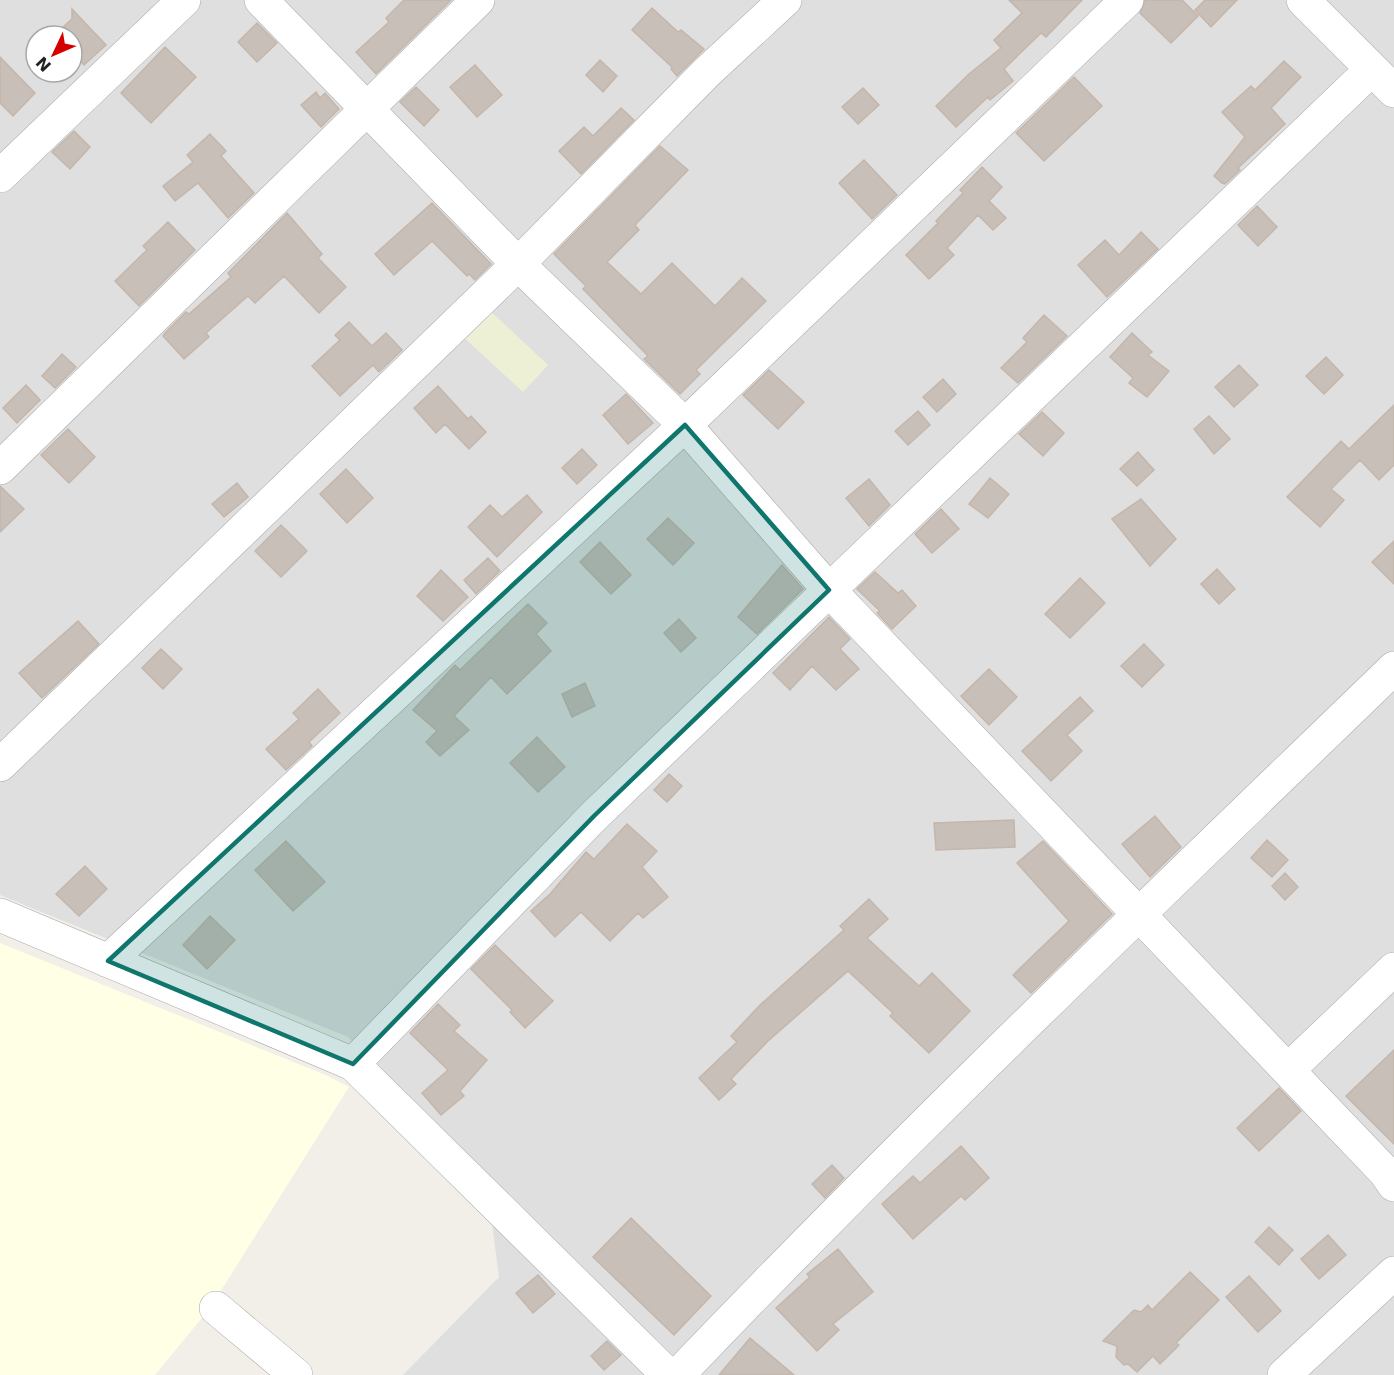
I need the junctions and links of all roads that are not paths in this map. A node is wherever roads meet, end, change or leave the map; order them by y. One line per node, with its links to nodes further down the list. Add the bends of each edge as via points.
1 (184, 0): 9 (street)
2 (261, 0): 8 (street)
3 (478, 0): 8 (street)
4 (785, 0): 10 (street, via 707,72)
5 (1127, 0): 11 (street)
6 (1303, 0): 7 (street)
7 (1383, 80): 13 (street)
8 (369, 109): 10 (street); 12 (street)
9 (0, 176)
10 (518, 264): 11 (street); 15 (street)
11 (685, 425): 13 (street); 18 (street)
12 (0, 468)
13 (829, 590): 16 (street); 20 (street, via 594,816)
14 (1394, 668): 16 (street)
15 (0, 765)
16 (1139, 914): 21 (street); 27 (street)
17 (0, 915): 18 (street)
18 (108, 961): 20 (street)
19 (1394, 969): 21 (street)
20 (353, 1064): 26 (street)
21 (1288, 1070): 22 (street)
22 (1394, 1185)
23 (1394, 1273): 28 (street)
24 (216, 1308): 25 (street)
25 (296, 1375)
26 (668, 1375)
27 (678, 1375)
28 (1284, 1375)

